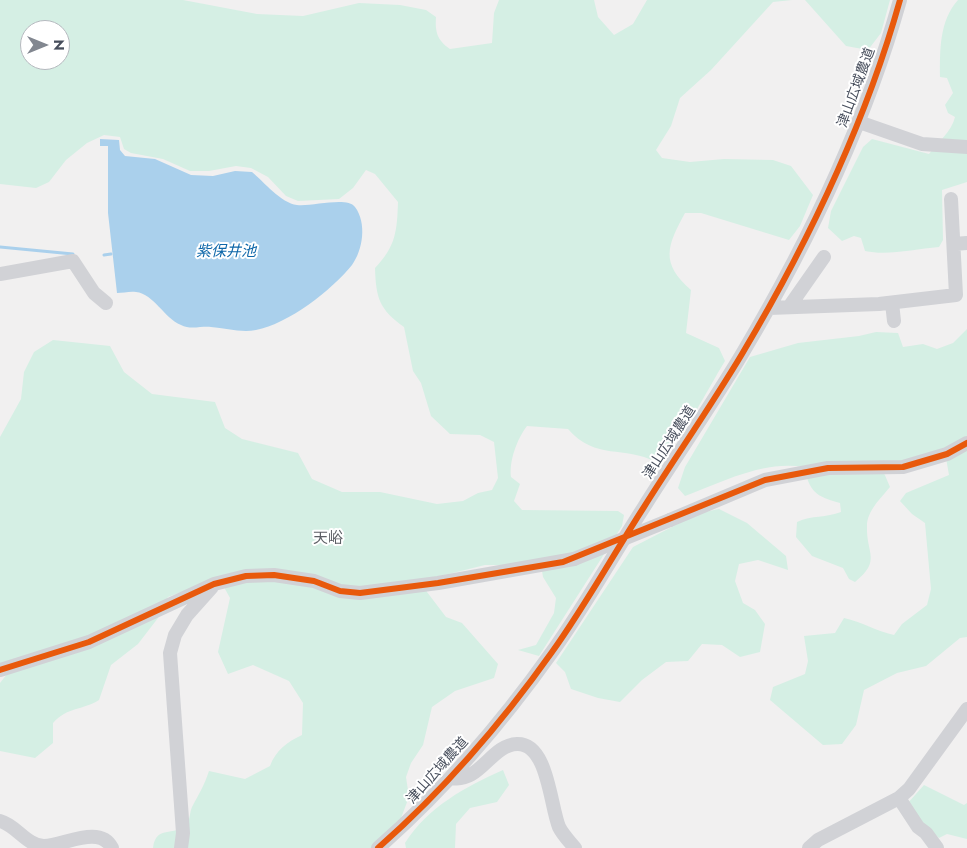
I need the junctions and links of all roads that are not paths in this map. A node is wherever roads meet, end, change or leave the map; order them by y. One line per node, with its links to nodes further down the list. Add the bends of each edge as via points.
1 (900, 0): 2 (street, 津山広域農道)
2 (859, 122): 3 (street, via 922,144); 11 (street, 津山広域農道, via 829,192)
3 (967, 147)
4 (951, 199): 5 (street)
5 (961, 243): 9 (street, via 956,295)
6 (824, 257): 10 (street)
7 (0, 274): 8 (street, via 73,261 94,293)
8 (106, 303)
9 (892, 303): 10 (street); 12 (street)
10 (790, 307): 11 (street)
11 (769, 308): 17 (street, 津山広域農道, via 553,650 513,705)
12 (894, 321)
13 (967, 443): 14 (street, bridge, via 947,454 903,467 828,468 765,480 574,559 360,593 340,592 314,581 274,574 246,576)
14 (214, 584): 15 (street, via 89,642); 21 (street, via 187,615 175,634 170,653 183,833)
15 (0, 670)
16 (967, 709): 18 (street)
17 (452, 778): 22 (street, 津山広域農道); 23 (street, via 460,779 476,772 503,748 524,744 531,748 544,770 559,826)
18 (899, 798): 24 (street, via 818,840); 25 (street)
19 (0, 822): 20 (street, via 41,846 89,837 104,839)
20 (112, 848)
21 (181, 848)
22 (378, 848)
23 (575, 848)
24 (809, 848)
25 (937, 848)

